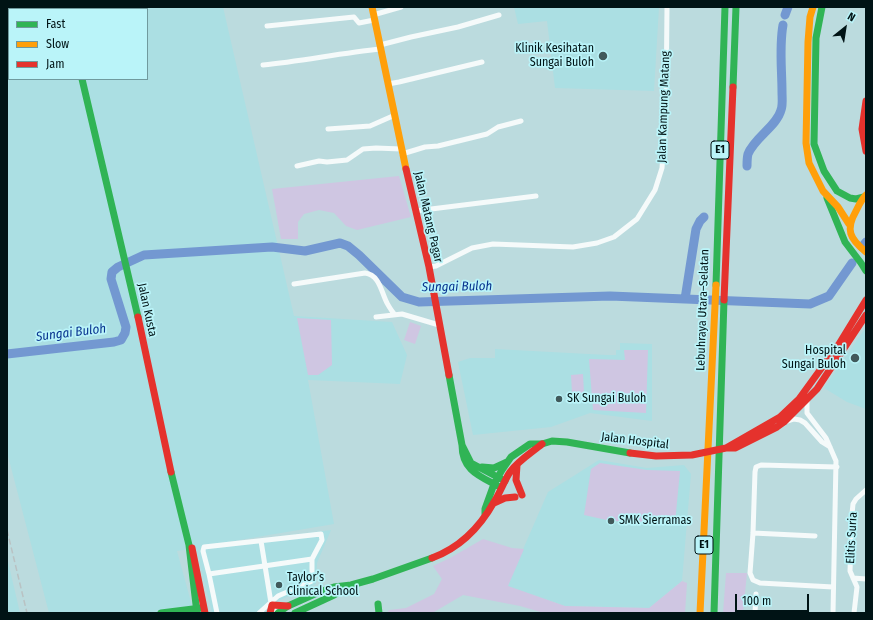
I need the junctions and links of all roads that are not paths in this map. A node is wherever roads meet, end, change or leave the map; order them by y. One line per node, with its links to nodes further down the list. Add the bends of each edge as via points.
1 (372, 7): 9 (main road, Jalan Matang Pagar)
2 (401, 7): 9 (street)
3 (667, 7): 29 (street, Jalan Kampung Matang, via 666,110 662,168 656,190 637,219 614,237 597,243 573,247 494,244 472,248)
4 (725, 7): 80 (main road, Lebuhraya Utara–Selatan / E1, via 714,325)
5 (738, 7): 81 (main road, Lebuhraya Utara–Selatan / E1, via 719,434)
6 (813, 7): 23 (main road, via 808,42 806,142 809,163)
7 (822, 7): 25 (main road, via 816,38 814,144 824,171 837,191 850,198)
8 (499, 15): 11 (street, via 458,27 411,36)
9 (374, 17): 10 (street, via 359,23 354,17); 11 (main road, Jalan Matang Pagar)
10 (267, 26)
11 (380, 47): 13 (street, via 298,62); 15 (main road, Jalan Matang Pagar)
12 (482, 62): 15 (street)
13 (263, 65)
14 (82, 80): 56 (main road, Jalan Kusta)
15 (388, 84): 17 (main road, Jalan Matang Pagar)
16 (866, 101): 21 (main road, via 862,128)
17 (395, 116): 19 (street, via 370,126); 20 (main road, Jalan Matang Pagar)
18 (521, 121): 20 (street, via 498,127 487,134 438,146)
19 (328, 129)
20 (402, 151): 22 (street, via 363,149 347,160 319,161); 26 (main road, Jalan Matang Pagar)
21 (866, 151)
22 (297, 166)
23 (823, 190): 27 (main road); 30 (main road, via 845,242)
24 (536, 196): 26 (street)
25 (865, 196): 27 (main road)
26 (415, 211): 29 (main road, Jalan Matang Pagar)
27 (849, 224): 28 (main road, via 852,238)
28 (866, 252)
29 (429, 267): 36 (main road, Jalan Matang Pagar)
30 (866, 271)
31 (294, 284): 33 (street, via 369,274 376,279 386,303)
32 (866, 300): 41 (main road, Jalan Hospital, via 839,344 799,399 780,417)
33 (394, 314): 35 (street); 36 (street)
34 (866, 315): 37 (main road, Jalan Hospital)
35 (376, 318)
36 (439, 324): 40 (main road, Jalan Matang Pagar)
37 (807, 400): 38 (main road, Jalan Hospital); 42 (street, via 807,413)
38 (784, 422): 41 (main road, Jalan Hospital, via 735,448); 42 (street, via 794,419 806,423 822,442)
39 (542, 444): 41 (main road, Jalan Hospital, via 552,441 567,442 630,454 656,456 692,455); 43 (main road, Jalan Hospital, via 530,444); 44 (main road, Jalan Hospital)
40 (462, 445): 45 (main road, Jalan Matang Pagar); 48 (main road, via 461,454 466,467)
41 (726, 448)
42 (831, 448): 46 (street)
43 (508, 462): 45 (main road, via 494,468); 47 (main road, Jalan Hospital)
44 (518, 462): 49 (main road, Jalan Hospital); 51 (main road, via 514,474 519,496)
45 (474, 466): 47 (main road)
46 (837, 467): 53 (street, via 756,467); 63 (street)
47 (498, 476): 48 (main road, Jalan Hospital); 49 (main road)
48 (494, 484): 49 (main road); 52 (main road, Jalan Hospital)
49 (503, 484): 51 (main road, Jalan Hospital)
50 (866, 490): 60 (street, Elitis Suria, via 853,504 850,571)
51 (494, 503): 52 (main road, Jalan Hospital)
52 (485, 514): 62 (main road, Jalan Hospital, via 471,534 444,552)
53 (753, 533): 54 (street); 63 (street, via 750,573 756,582)
54 (815, 536)
55 (261, 541): 57 (street, via 320,534 322,541); 58 (street); 59 (street, via 204,547)
56 (189, 545): 65 (main road, Jalan Kusta); 70 (main road, Jalan Kusta, via 196,562)
57 (312, 559): 58 (street); 67 (street, via 312,581 278,596)
58 (264, 566): 59 (street); 67 (street)
59 (209, 574): 74 (street)
60 (853, 578): 61 (street); 84 (street, Elitis Suria, via 857,587)
61 (866, 579)
62 (351, 585): 66 (main road, Jalan Hospital, via 334,596); 71 (main road, Jalan Hospital, via 334,587 304,598)
63 (833, 587): 83 (street)
64 (756, 594): 82 (street)
65 (195, 599): 69 (main road); 72 (main road, Jalan Kusta)
66 (316, 603): 71 (main road); 78 (main road, Jalan Hospital)
67 (272, 604): 71 (main road); 75 (street); 76 (main road); 77 (street)
68 (378, 604): 79 (main road)
69 (184, 610): 72 (main road); 73 (main road)
70 (205, 610): 72 (main road)
71 (288, 610): 77 (main road, Jalan Hospital)
72 (197, 611)
73 (162, 613)
74 (217, 613)
75 (259, 613)
76 (270, 613)
77 (277, 613)
78 (295, 613)
79 (380, 613)
80 (700, 613)
81 (714, 613)
82 (755, 613)
83 (832, 613)
84 (854, 613)

